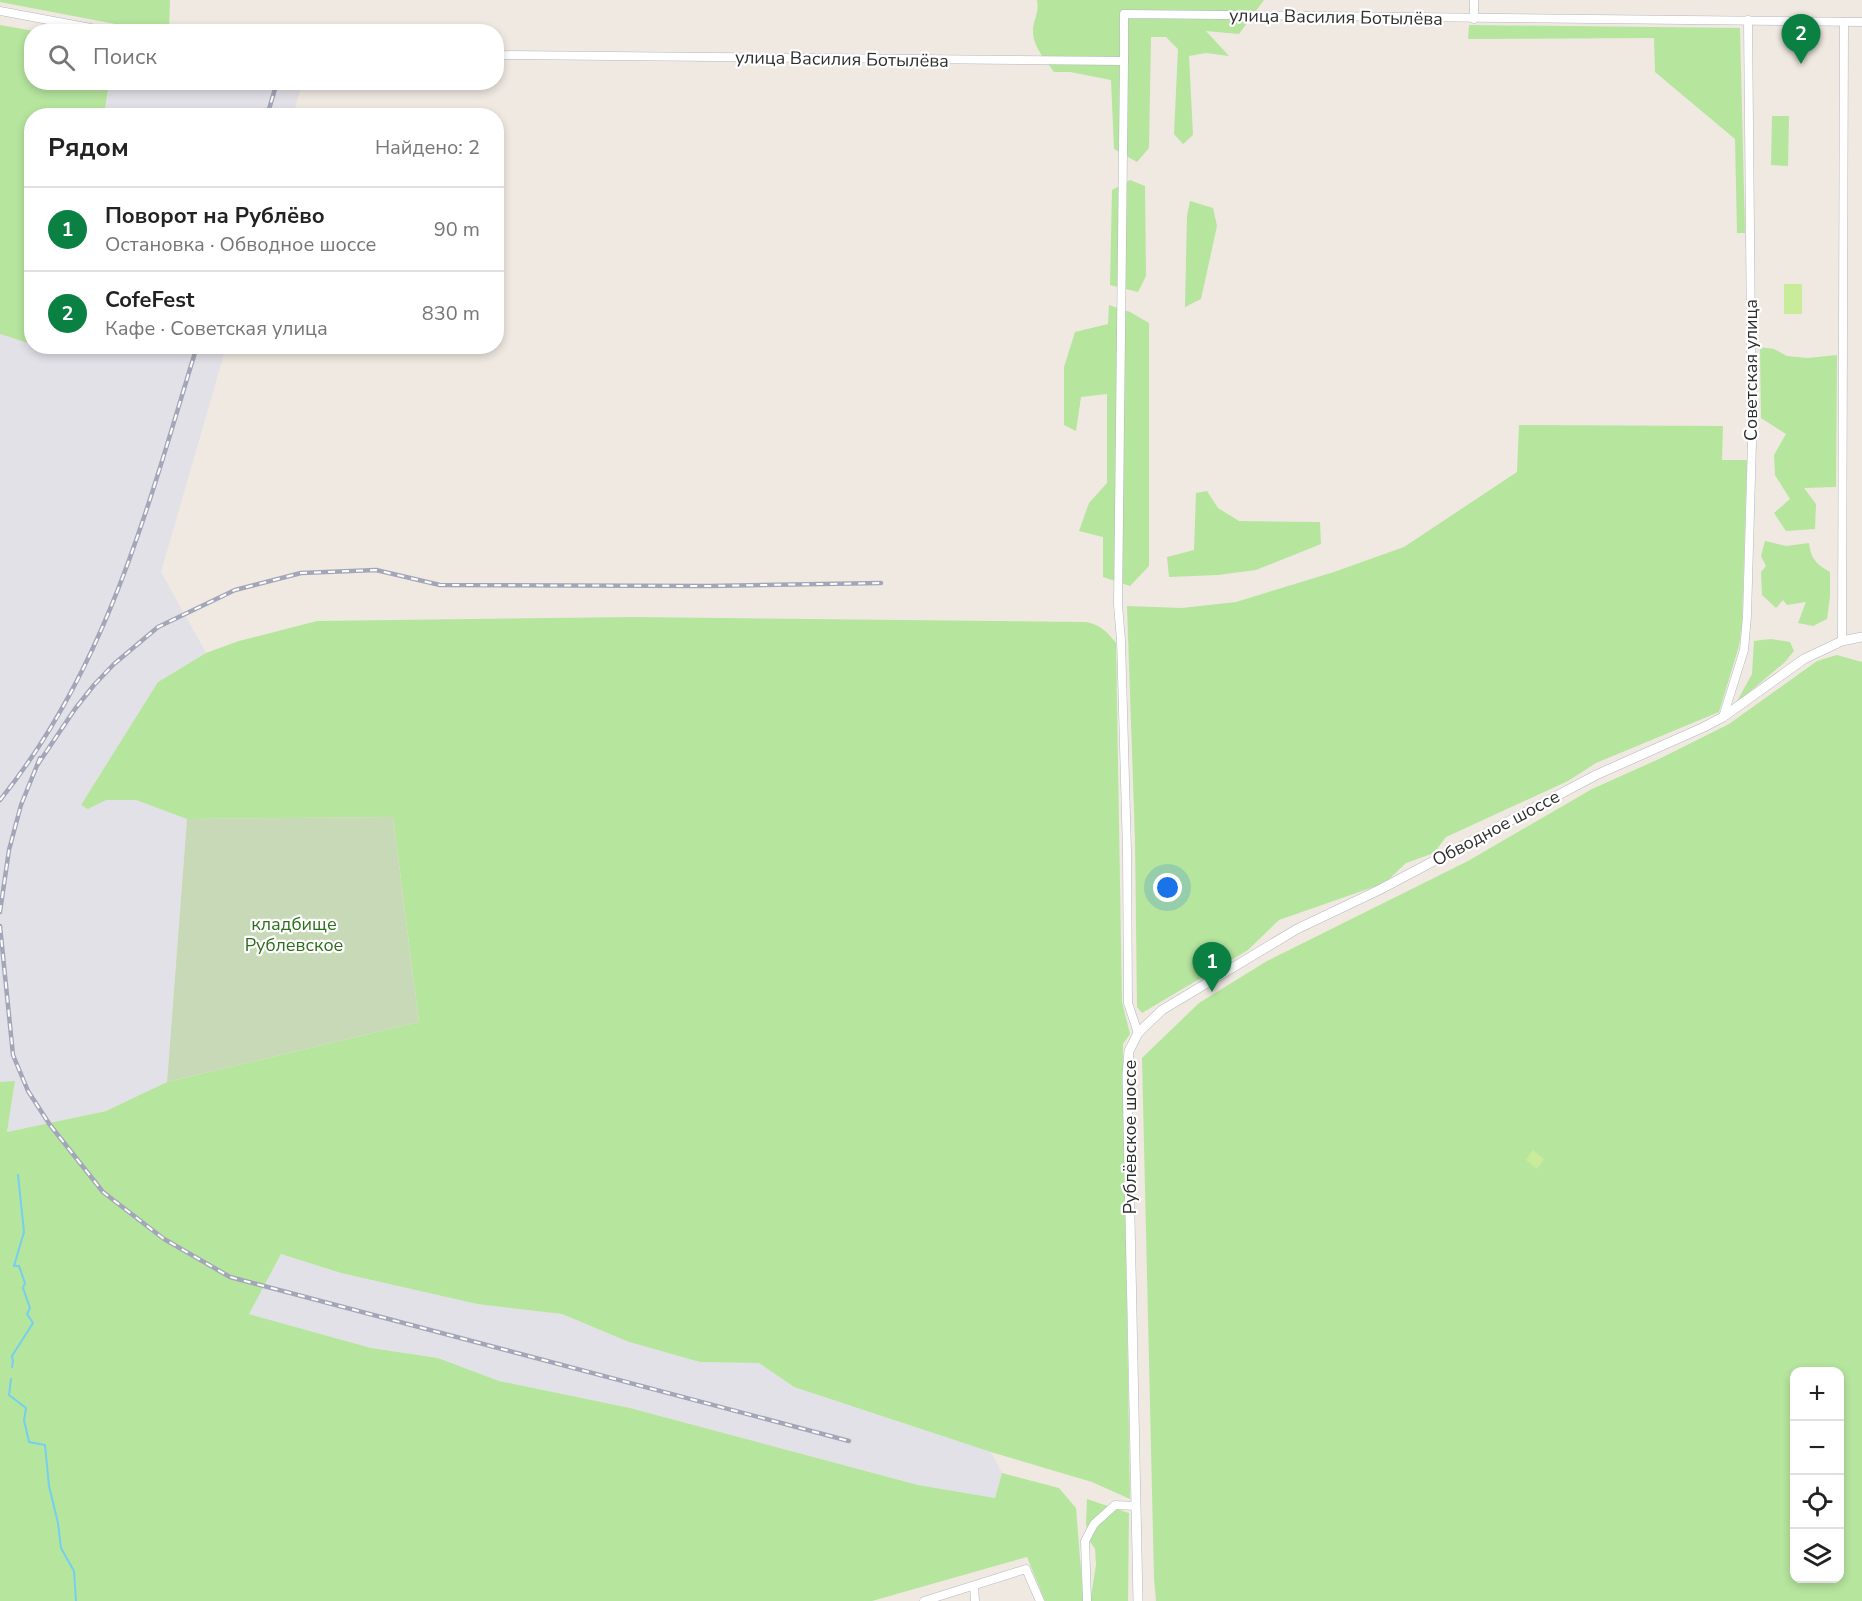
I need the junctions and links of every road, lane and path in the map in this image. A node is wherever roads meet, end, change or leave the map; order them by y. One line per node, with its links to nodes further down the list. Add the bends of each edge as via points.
1 (1474, 0): 3 (street)
2 (0, 10): 7 (street)
3 (1474, 19): 4 (street, улица Василия Ботылёва); 9 (street, улица Василия Ботылёва, via 1124,14)
4 (1748, 20): 5 (street, улица Василия Ботылёва); 12 (street, Советская улица, via 1752,442 1747,616 1744,650)
5 (1844, 22): 6 (street, улица Василия Ботылёва); 11 (street)
6 (1862, 22)
7 (71, 24)
8 (504, 55): 9 (street, улица Василия Ботылёва)
9 (1124, 61): 13 (street, Рублёвское шоссе, via 1118,605 1128,1003)
10 (1862, 638): 11 (street, Обводное шоссе)
11 (1842, 641): 12 (street, Обводное шоссе, via 1804,659)
12 (1723, 717): 13 (street, Обводное шоссе, via 1596,775 1379,890 1297,928 1162,1010)
13 (1138, 1033): 14 (street, Рублёвское шоссе, via 1129,1052 1127,1075)
14 (1136, 1506): 19 (street, via 1115,1505 1089,1532 1085,1541); 20 (street, Рублёвское шоссе)
15 (974, 1586): 16 (street); 17 (street); 18 (street, via 1026,1569)
16 (924, 1601)
17 (975, 1601)
18 (1040, 1601)
19 (1087, 1601)
20 (1138, 1601)

